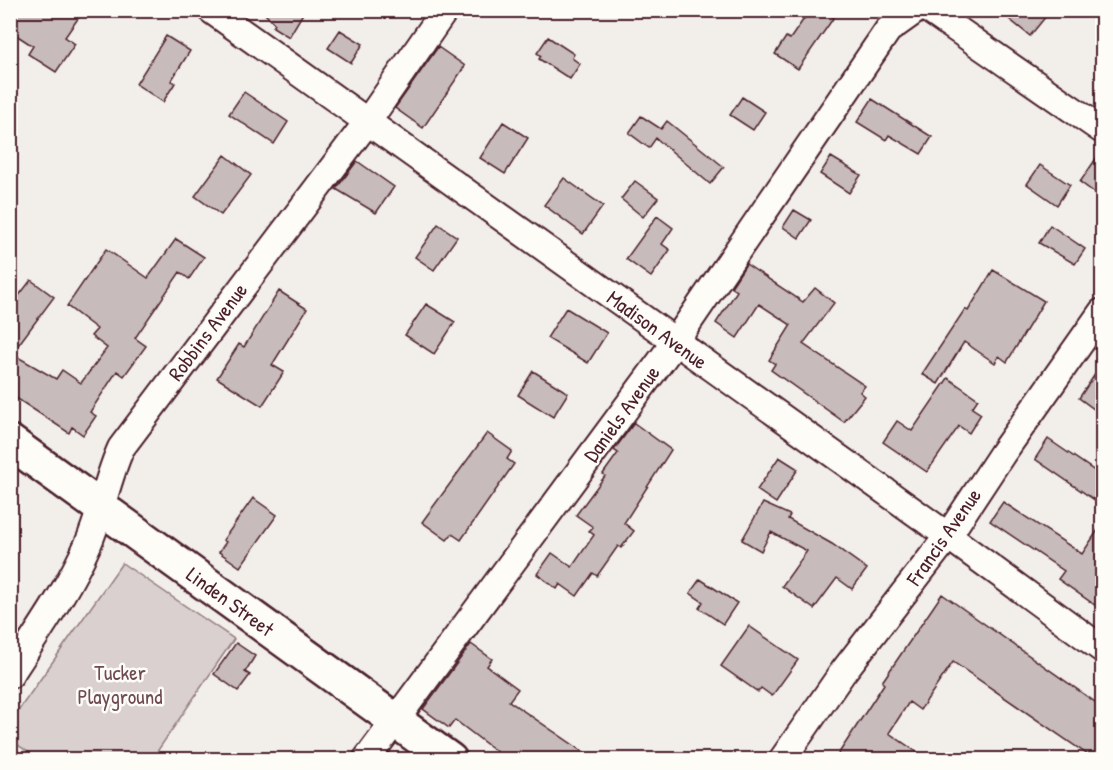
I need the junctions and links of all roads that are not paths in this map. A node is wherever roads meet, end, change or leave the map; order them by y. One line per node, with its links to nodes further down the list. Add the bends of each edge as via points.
1 (212, 10): 5 (street, Madison Avenue)
2 (445, 10): 5 (street, Robbins Avenue)
3 (916, 10): 8 (street, Daniels Avenue, via 888,30)
4 (929, 10): 6 (street)
5 (368, 121): 8 (street, Madison Avenue); 10 (street, Robbins Avenue, via 121,448 108,478)
6 (1102, 130)
7 (1102, 312): 11 (street, Francis Avenue)
8 (675, 342): 11 (street, Madison Avenue); 14 (street, Daniels Avenue)
9 (10, 442): 10 (street, Linden Street)
10 (102, 510): 13 (street, Robbins Avenue, via 56,603); 14 (street, Linden Street)
11 (948, 536): 12 (street, Madison Avenue); 17 (street, Francis Avenue, via 843,672)
12 (1102, 649)
13 (10, 675)
14 (395, 721): 15 (street, Daniels Avenue); 16 (street, Linden Street)
15 (366, 759)
16 (450, 759)
17 (782, 759)

